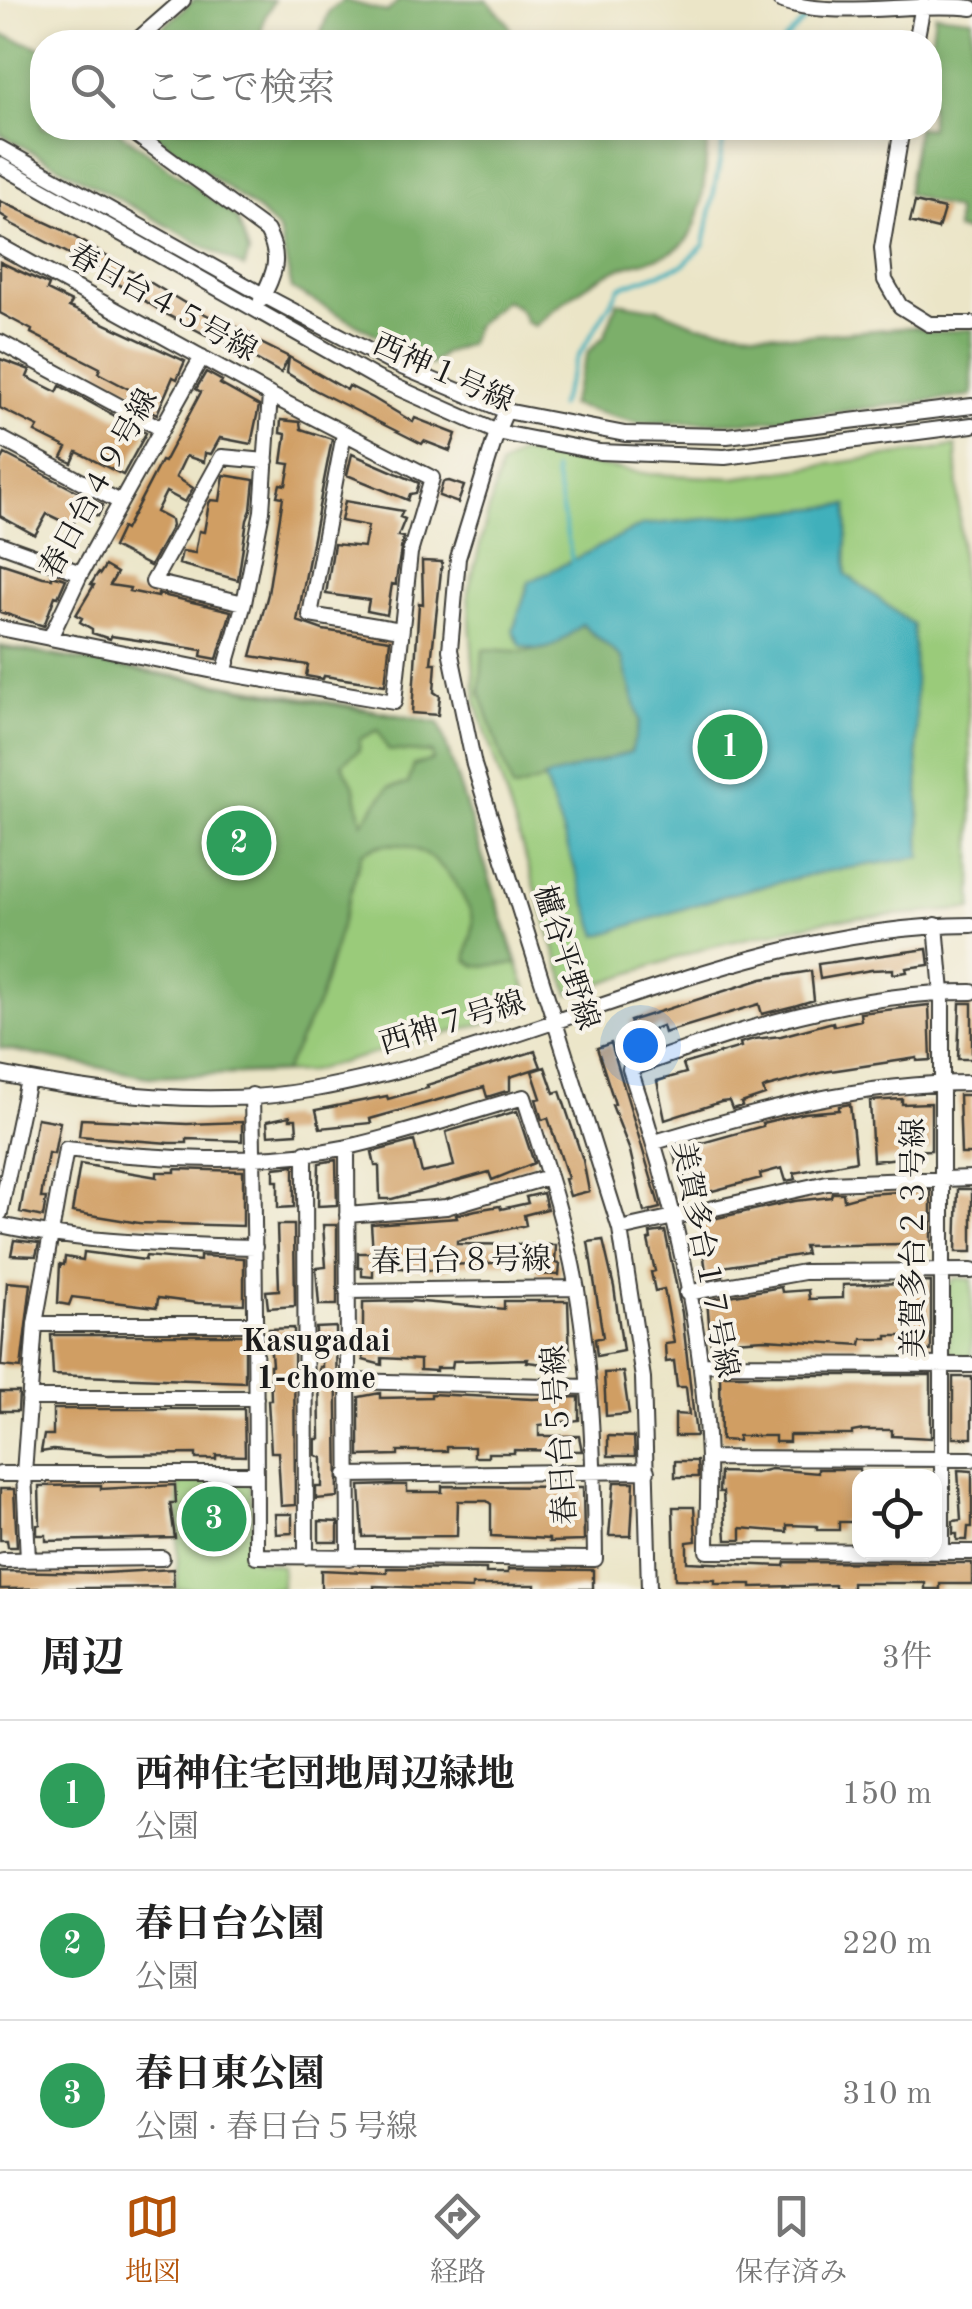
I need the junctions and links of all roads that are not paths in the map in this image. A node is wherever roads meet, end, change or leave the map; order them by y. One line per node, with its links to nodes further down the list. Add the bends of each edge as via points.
1 (183, 0): 5 (street)
2 (780, 0): 3 (street, via 817,9)
3 (922, 5): 4 (street); 6 (street)
4 (972, 8)
5 (148, 30)
6 (918, 30)
7 (143, 140): 12 (street, via 267,231 278,267)
8 (900, 140): 14 (street, via 882,248 885,280 900,306 929,324)
9 (0, 148): 12 (street, 西神１号線)
10 (0, 165): 13 (street, 西神１号線)
11 (0, 246): 16 (street, 春日台４５号線)
12 (263, 295): 13 (street); 19 (street, 西神１号線, via 390,362)
13 (256, 310): 22 (street, 西神１号線, via 378,379)
14 (972, 324)
15 (0, 342): 21 (street)
16 (202, 357): 17 (street, 春日台４５号線); 21 (street, 春日台４９号線)
17 (270, 395): 23 (street); 25 (street, 春日台４５号線)
18 (972, 406): 19 (street, 西神１号線, via 727,436 626,434)
19 (506, 411): 22 (street, 櫨谷平野線)
20 (972, 426): 22 (street, 西神１号線, via 725,457 600,452)
21 (160, 428): 26 (street, 春日台４９号線)
22 (497, 432): 38 (street, 櫨谷平野線, via 458,558 450,650 474,766)
23 (344, 434): 31 (street, via 432,478 410,552); 31 (street, via 310,615)
24 (0, 438): 26 (street)
25 (266, 462): 29 (street, 春日台４５号線); 29 (street, via 222,456 153,582)
26 (120, 502): 28 (street, 春日台４９号線)
27 (0, 544): 28 (street)
28 (81, 573): 32 (street, 春日台４９号線)
29 (244, 603): 33 (street, 春日台４５号線)
30 (0, 628): 32 (street)
31 (400, 630): 33 (street, via 394,702)
32 (50, 638): 33 (street)
33 (224, 673)
34 (972, 924): 35 (street, 西神７号線)
35 (936, 925): 36 (street, 美賀多台２３号線); 38 (street, 西神７号線, via 735,964)
36 (942, 992): 37 (street, 美賀多台１７号線); 41 (street, 美賀多台２３号線); 44 (street, 美賀多台１７号線, via 833,1008 719,1037 630,1069)
37 (972, 992)
38 (557, 1022): 43 (street, 西神７号線, via 385,1074); 55 (street, 櫨谷平野線)
39 (0, 1074): 40 (street, 西神７号線)
40 (28, 1080): 43 (street, 西神７号線, via 149,1098); 51 (street)
41 (942, 1083): 42 (street); 44 (street, via 772,1107); 49 (street, 美賀多台２３号線)
42 (972, 1084)
43 (252, 1095): 47 (street, 春日台５号線)
44 (655, 1142): 53 (street, 美賀多台１７号線)
45 (347, 1147): 46 (street, 春日台５号線); 48 (street, 春日台５号線, via 524,1097); 52 (street)
46 (306, 1152): 47 (street, 春日台５号線); 86 (street)
47 (253, 1158): 56 (street, via 155,1159 66,1149); 57 (street, 春日台５号線)
48 (549, 1177): 52 (street, via 446,1206); 60 (street, 春日台５号線)
49 (942, 1178): 50 (street); 53 (street, via 826,1183); 58 (street, 美賀多台２３号線)
50 (972, 1178)
51 (0, 1212)
52 (347, 1215): 61 (street)
53 (673, 1217): 55 (street); 62 (street, 美賀多台１７号線)
54 (0, 1226): 56 (street)
55 (620, 1228): 76 (street, 櫨谷平野線, via 643,1378)
56 (50, 1236): 57 (street); 63 (street)
57 (255, 1248): 64 (street, 春日台５号線)
58 (942, 1270): 59 (street); 62 (street, via 804,1272); 66 (street, 美賀多台２３号線)
59 (972, 1271)
60 (577, 1288): 61 (street, 春日台８号線); 69 (street, 春日台５号線)
61 (347, 1291): 68 (street)
62 (687, 1292): 65 (street, 美賀多台１７号線)
63 (35, 1324): 64 (street); 70 (street)
64 (256, 1324): 71 (street, 春日台５号線)
65 (700, 1364): 66 (street); 72 (street, 美賀多台１７号線)
66 (942, 1365): 67 (street); 74 (street, 美賀多台２３号線)
67 (972, 1365)
68 (346, 1381): 69 (street); 81 (street)
69 (588, 1387): 77 (street, 春日台５号線)
70 (29, 1398): 71 (street); 78 (street)
71 (256, 1398): 80 (street, 春日台５号線)
72 (708, 1458): 74 (street); 82 (street, 美賀多台１７号線, via 707,1552)
73 (972, 1459): 74 (street)
74 (942, 1460): 75 (street, 美賀多台２３号線)
75 (942, 1469)
76 (647, 1471): 77 (street); 90 (street, 櫨谷平野線)
77 (594, 1472): 81 (street); 87 (street, 春日台５号線, via 596,1559)
78 (24, 1473): 79 (street); 80 (street); 89 (street)
79 (0, 1474)
80 (256, 1474): 86 (street, 春日台５号線, via 256,1556)
81 (346, 1475): 87 (street)
82 (852, 1552)
83 (942, 1552): 84 (street, 美賀多台１７号線)
84 (972, 1552)
85 (162, 1558): 89 (street)
86 (306, 1558): 87 (street, 春日台５号線)
87 (349, 1558)
88 (2, 1560): 89 (street)
89 (28, 1560)
90 (649, 1589)

